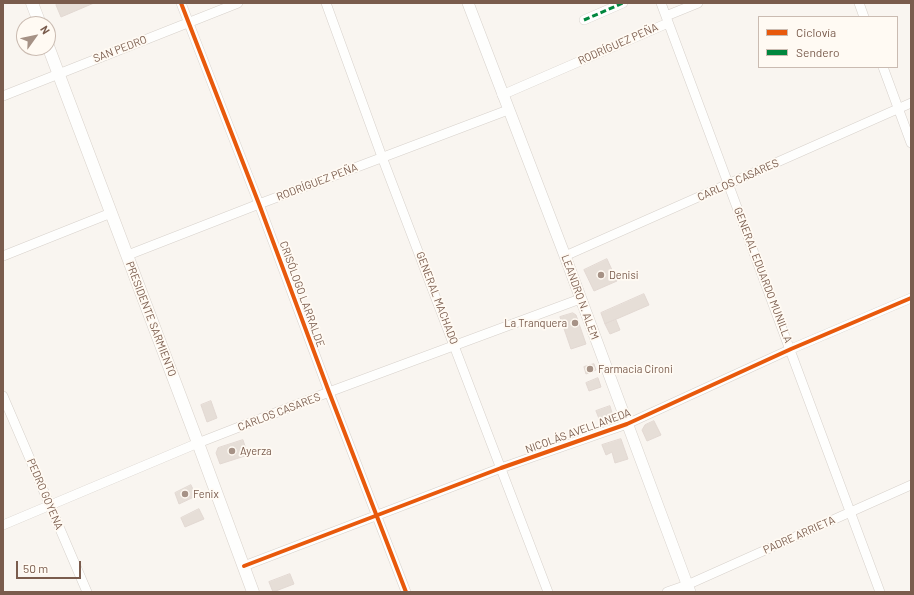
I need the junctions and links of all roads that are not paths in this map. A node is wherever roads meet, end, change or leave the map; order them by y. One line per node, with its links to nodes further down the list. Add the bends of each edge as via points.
1 (32, 3): 10 (main road)
2 (181, 3): 14 (street, CRISÓLOGO LARRALDE)
3 (238, 3): 14 (street, SAN PEDRO)
4 (326, 3): 24 (street, GENERAL MACHADO)
5 (468, 3): 18 (street, LEANDRO N. ALEM)
6 (623, 3): 13 (street)
7 (661, 3): 12 (street, GENERAL EDUARDO MUNILLA)
8 (698, 3): 12 (street, RODRÍGUEZ PEÑA)
9 (859, 3): 11 (street)
10 (37, 16)
11 (864, 16)
12 (667, 19): 18 (street, RODRÍGUEZ PEÑA); 25 (street, GENERAL EDUARDO MUNILLA)
13 (584, 20)
14 (188, 23): 17 (street, SAN PEDRO); 26 (street, CRISÓLOGO LARRALDE)
15 (52, 56): 17 (main road, PRESIDENTE SARMIENTO)
16 (883, 68): 21 (street)
17 (58, 73): 19 (street, SAN PEDRO); 27 (main road, PRESIDENTE SARMIENTO)
18 (502, 95): 22 (street, LEANDRO N. ALEM)
19 (3, 96)
20 (911, 103): 21 (street, CARLOS CASARES)
21 (898, 109): 23 (street); 25 (street, CARLOS CASARES)
22 (508, 110): 24 (street, RODRÍGUEZ PEÑA); 30 (street, LEANDRO N. ALEM)
23 (911, 143)
24 (382, 157): 26 (street, RODRÍGUEZ PEÑA); 33 (street, GENERAL MACHADO)
25 (729, 184): 30 (street, CARLOS CASARES); 34 (street, GENERAL EDUARDO MUNILLA)
26 (259, 204): 28 (street, RODRÍGUEZ PEÑA); 35 (street, CRISÓLOGO LARRALDE)
27 (111, 213): 28 (main road, PRESIDENTE SARMIENTO); 29 (street)
28 (128, 255): 38 (main road, PRESIDENTE SARMIENTO)
29 (3, 256)
30 (565, 256): 32 (street, LEANDRO N. ALEM)
31 (911, 298): 34 (street, NICOLÁS AVELLANEDA)
32 (580, 299): 33 (street, CARLOS CASARES); 37 (street, LEANDRO N. ALEM)
33 (455, 346): 35 (street, CARLOS CASARES); 39 (street, GENERAL MACHADO)
34 (791, 349): 37 (street, NICOLÁS AVELLANEDA); 42 (street, GENERAL EDUARDO MUNILLA)
35 (329, 392): 38 (street, CARLOS CASARES); 43 (street, CRISÓLOGO LARRALDE)
36 (3, 396): 41 (street, PEDRO GOYENA)
37 (627, 424): 39 (street, NICOLÁS AVELLANEDA); 46 (street, LEANDRO N. ALEM)
38 (198, 443): 41 (street, CARLOS CASARES); 45 (main road, PRESIDENTE SARMIENTO)
39 (501, 468): 43 (street, NICOLÁS AVELLANEDA); 50 (street, GENERAL MACHADO)
40 (911, 485): 42 (street, PADRE ARRIETA)
41 (50, 505): 44 (street, CARLOS CASARES); 47 (street, PEDRO GOYENA)
42 (851, 512): 46 (street, PADRE ARRIETA); 52 (street, GENERAL EDUARDO MUNILLA)
43 (376, 515): 45 (street, NICOLÁS AVELLANEDA); 49 (street, CRISÓLOGO LARRALDE)
44 (3, 525)
45 (244, 566): 48 (main road, PRESIDENTE SARMIENTO)
46 (689, 588): 51 (street, PADRE ARRIETA)
47 (87, 592)
48 (253, 592)
49 (406, 592)
50 (548, 592)
51 (667, 592)
52 (880, 592)

